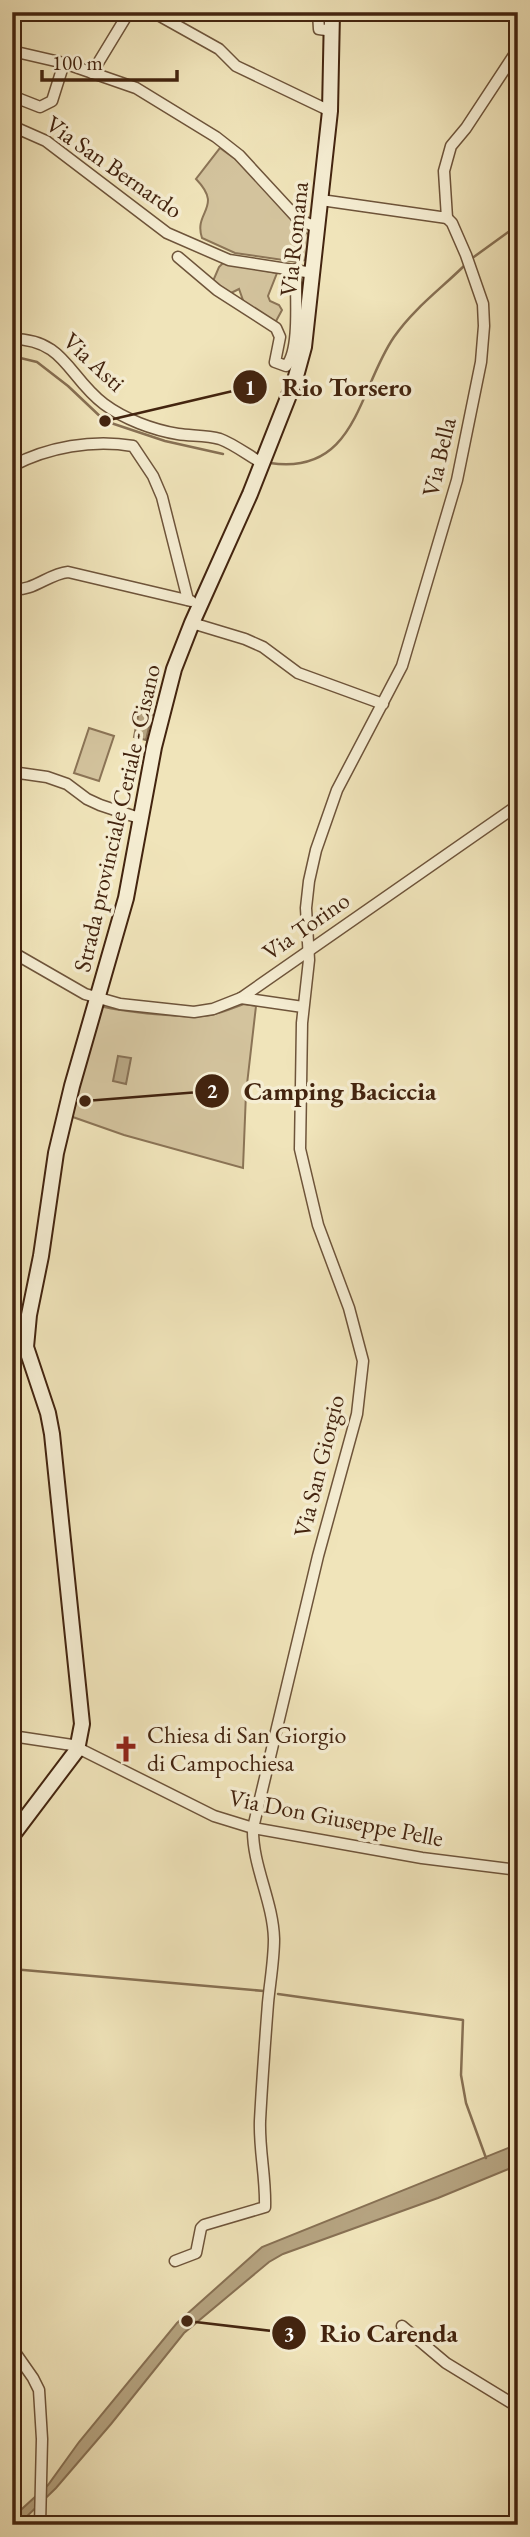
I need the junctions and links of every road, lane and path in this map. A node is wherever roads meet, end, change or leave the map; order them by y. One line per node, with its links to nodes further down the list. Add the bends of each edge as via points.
1 (129, 12): 9 (street)
2 (318, 12): 5 (street, via 319,29)
3 (332, 12): 5 (main road, Via Romana)
4 (160, 16): 11 (street, via 219,49 236,66)
5 (333, 31): 11 (main road, Via Romana)
6 (518, 49): 14 (street, via 451,146 444,171)
7 (12, 51): 8 (street)
8 (64, 62): 9 (street); 10 (street, via 52,101 40,107)
9 (92, 73): 15 (street, via 136,88 216,137 249,164 298,219)
10 (12, 96)
11 (330, 111): 13 (main road, Via Romana)
12 (12, 126): 17 (street, Via San Bernardo, via 46,141 167,233 229,260)
13 (321, 200): 14 (street); 15 (main road, Via Romana)
14 (447, 218): 25 (street, Via Bella, via 483,304 481,362 439,544 402,666)
15 (318, 228): 18 (main road, Via Romana)
16 (178, 257): 17 (street, via 217,290 276,328 280,337 275,362 286,366 295,341)
17 (296, 269): 18 (street, Via San Bernardo)
18 (313, 273): 20 (main road, Via Romana, via 304,347)
19 (12, 339): 20 (street, Via Asti, via 32,339 58,354 104,404 127,418 175,433 221,439)
20 (262, 463): 23 (main road, Strada provinciale Ceriale - Cisano)
21 (12, 466): 23 (street, via 82,444 133,446 162,497)
22 (12, 589): 23 (street, via 28,589 68,572)
23 (195, 602): 24 (main road, Strada provinciale Ceriale - Cisano)
24 (192, 623): 25 (street, via 245,639 298,673); 29 (main road, Strada provinciale Ceriale - Cisano, via 160,721)
25 (383, 704): 30 (street, Via Bella, via 337,790 316,850 306,908)
26 (15, 772): 27 (street); 29 (street, via 67,784 100,805)
27 (12, 788)
28 (518, 805): 30 (street, Via Torino)
29 (142, 819): 33 (main road, Strada provinciale Ceriale - Cisano, via 126,898)
30 (309, 950): 32 (street, Via Torino); 34 (street, Via San Giorgio)
31 (12, 953): 33 (street, Via Torino)
32 (241, 998): 33 (street, Via Torino, via 194,1012); 34 (street)
33 (97, 999): 36 (main road, Strada provinciale Ceriale - Cisano, via 56,1153 26,1347 52,1434 79,1680 82,1724)
34 (303, 1007): 37 (street, Via San Giorgio, via 300,1149 318,1225 363,1361 357,1414)
35 (12, 1736): 36 (street, Via Don Giuseppe Pelle, via 72,1745)
36 (77, 1750): 37 (street, Via Don Giuseppe Pelle, via 214,1816); 38 (main road, Strada provinciale Ceriale - Cisano)
37 (253, 1828): 39 (street, Via Don Giuseppe Pelle); 40 (street, via 274,1940 260,2121 265,2207 204,2225 196,2253)
38 (12, 1836)
39 (518, 1870)
40 (175, 2261)
41 (401, 2326): 43 (street, via 446,2363)
42 (12, 2348): 44 (street, via 39,2390)
43 (518, 2407)
44 (40, 2525)

